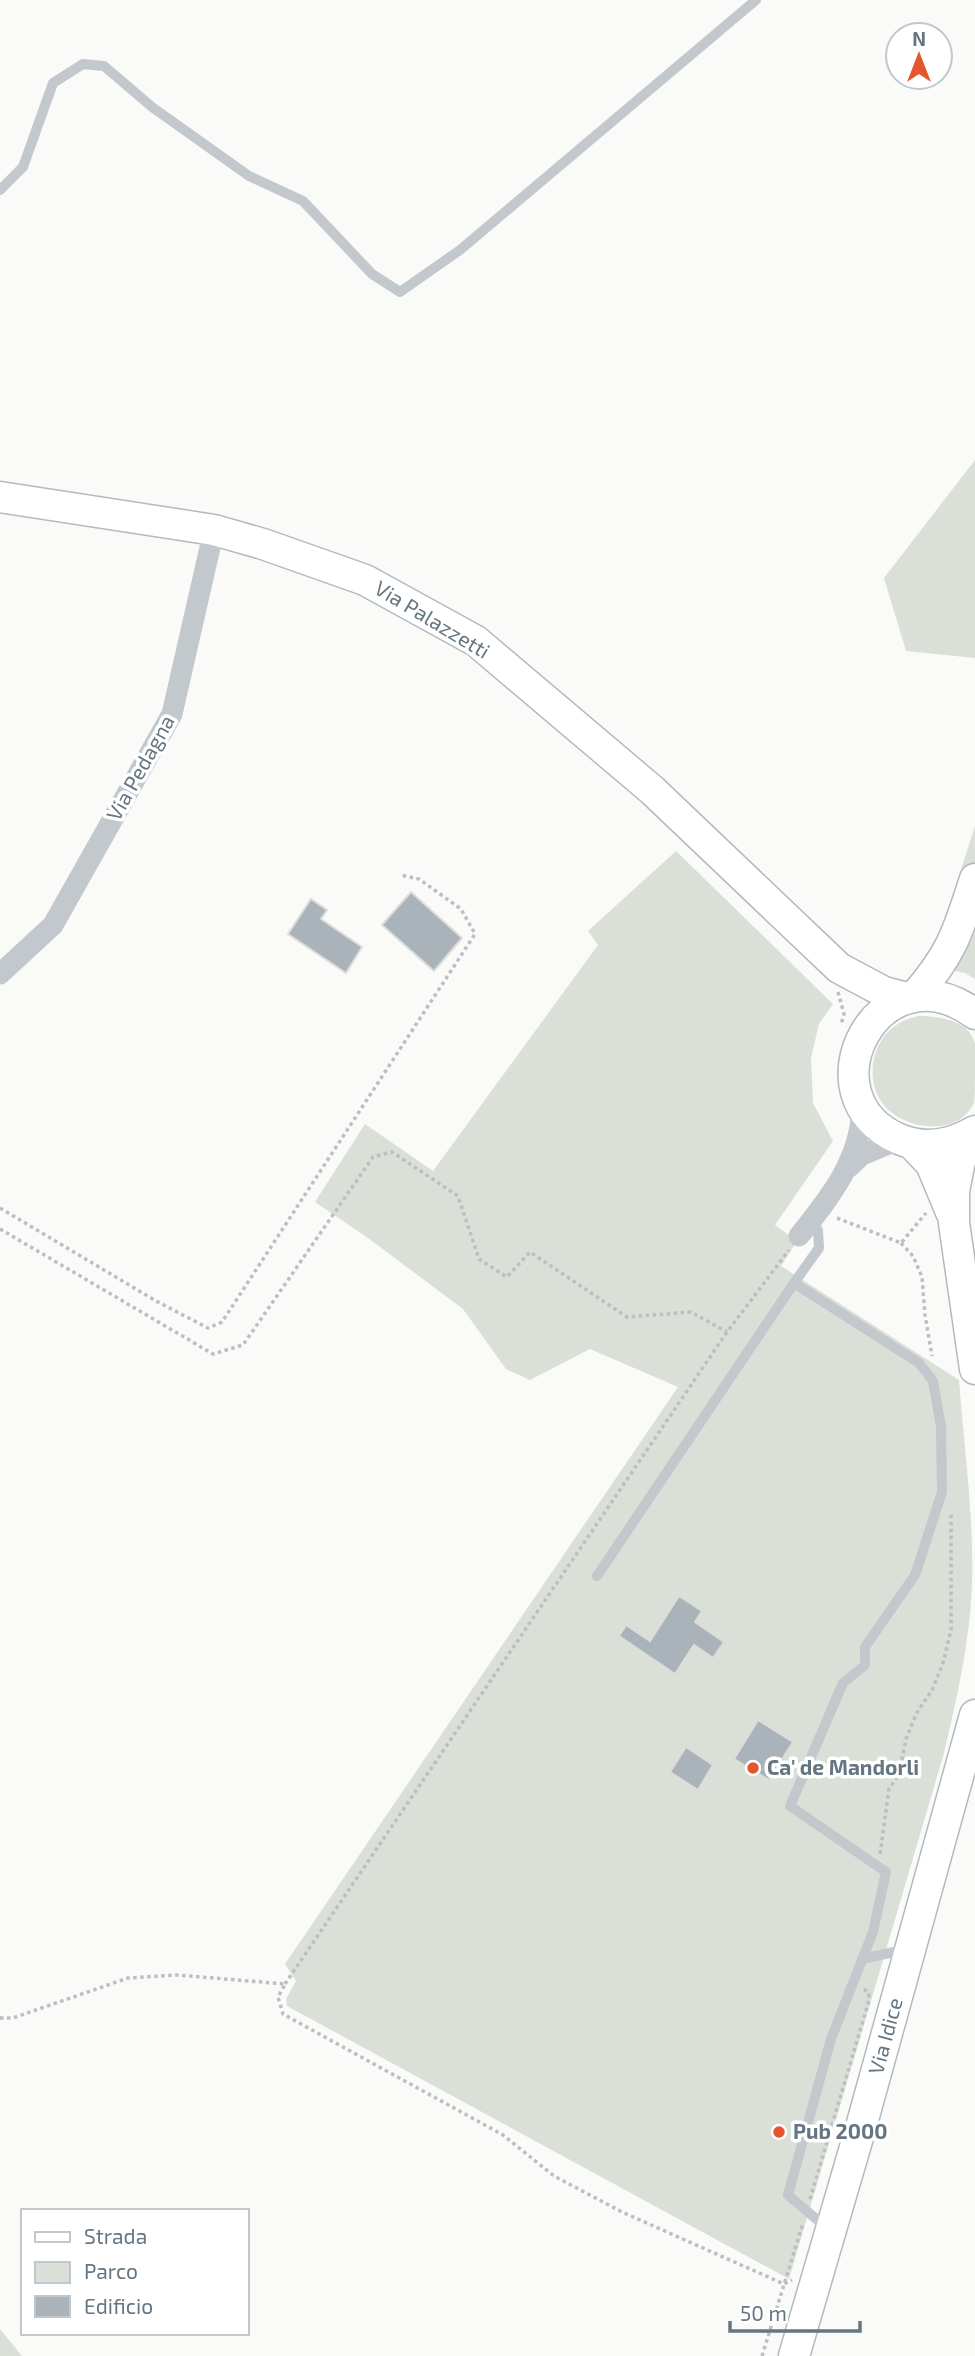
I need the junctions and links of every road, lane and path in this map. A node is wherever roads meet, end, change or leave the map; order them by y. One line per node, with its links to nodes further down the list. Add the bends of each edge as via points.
1 (755, 0): 2 (lane, via 460,250 400,292 372,274 303,201 249,176 152,107 104,66 83,64 53,83 23,167)
2 (0, 190)
3 (0, 497): 4 (main road, Via Palazzetti)
4 (214, 530): 8 (street, Via Pedagna, via 172,714 53,925); 9 (main road, Via Palazzetti, via 365,580 476,641 652,790)
5 (400, 874): 17 (path, via 419,879 461,909 475,934 222,1322 208,1328 166,1307)
6 (975, 879): 7 (main road)
7 (957, 936): 10 (main road, via 936,973); 11 (main road, via 957,978)
8 (0, 974)
9 (838, 976): 10 (main road, Via Palazzetti); 12 (path); 12 (main road, Via Palazzetti, via 856,1000)
10 (911, 998): 11 (main road, via 946,998); 12 (main road)
11 (971, 1011)
12 (851, 1034): 13 (main road, via 853,1081)
13 (862, 1105): 15 (main road, via 871,1123); 16 (street, via 862,1129)
14 (974, 1132): 15 (main road, via 950,1144); 18 (main road)
15 (906, 1142): 16 (street, via 862,1155); 18 (main road, via 931,1164)
16 (846, 1170): 19 (street)
17 (0, 1208)
18 (941, 1217): 19 (path, via 901,1243); 23 (main road)
19 (809, 1223): 21 (lane, via 817,1230 819,1248); 22 (path)
20 (0, 1229): 22 (path, via 213,1354 243,1345 373,1157 392,1152 458,1196 479,1259 507,1277 530,1252 627,1317 691,1312)
21 (794, 1283): 24 (lane); 27 (lane, via 919,1363 933,1381 941,1427 942,1492 915,1575 865,1647 865,1665 843,1683 790,1806 886,1872)
22 (727, 1332): 28 (path)
23 (975, 1369)
24 (597, 1576)
25 (975, 1715): 26 (main road, Via Idice)
26 (911, 1948): 27 (lane); 31 (main road, Via Idice)
27 (865, 1959): 30 (path, via 861,1978 869,1994 868,2004); 30 (lane, via 831,2039 788,2195)
28 (285, 1984): 29 (path, via 177,1975 128,1978 13,2018); 33 (path, via 278,1997 283,2014 503,2135 554,2176 622,2212)
29 (0, 2018)
30 (806, 2211): 31 (lane); 33 (path)
31 (830, 2231): 35 (main road, Via Idice)
32 (795, 2276): 33 (path)
33 (784, 2284): 34 (path)
34 (762, 2356)
35 (794, 2356)

